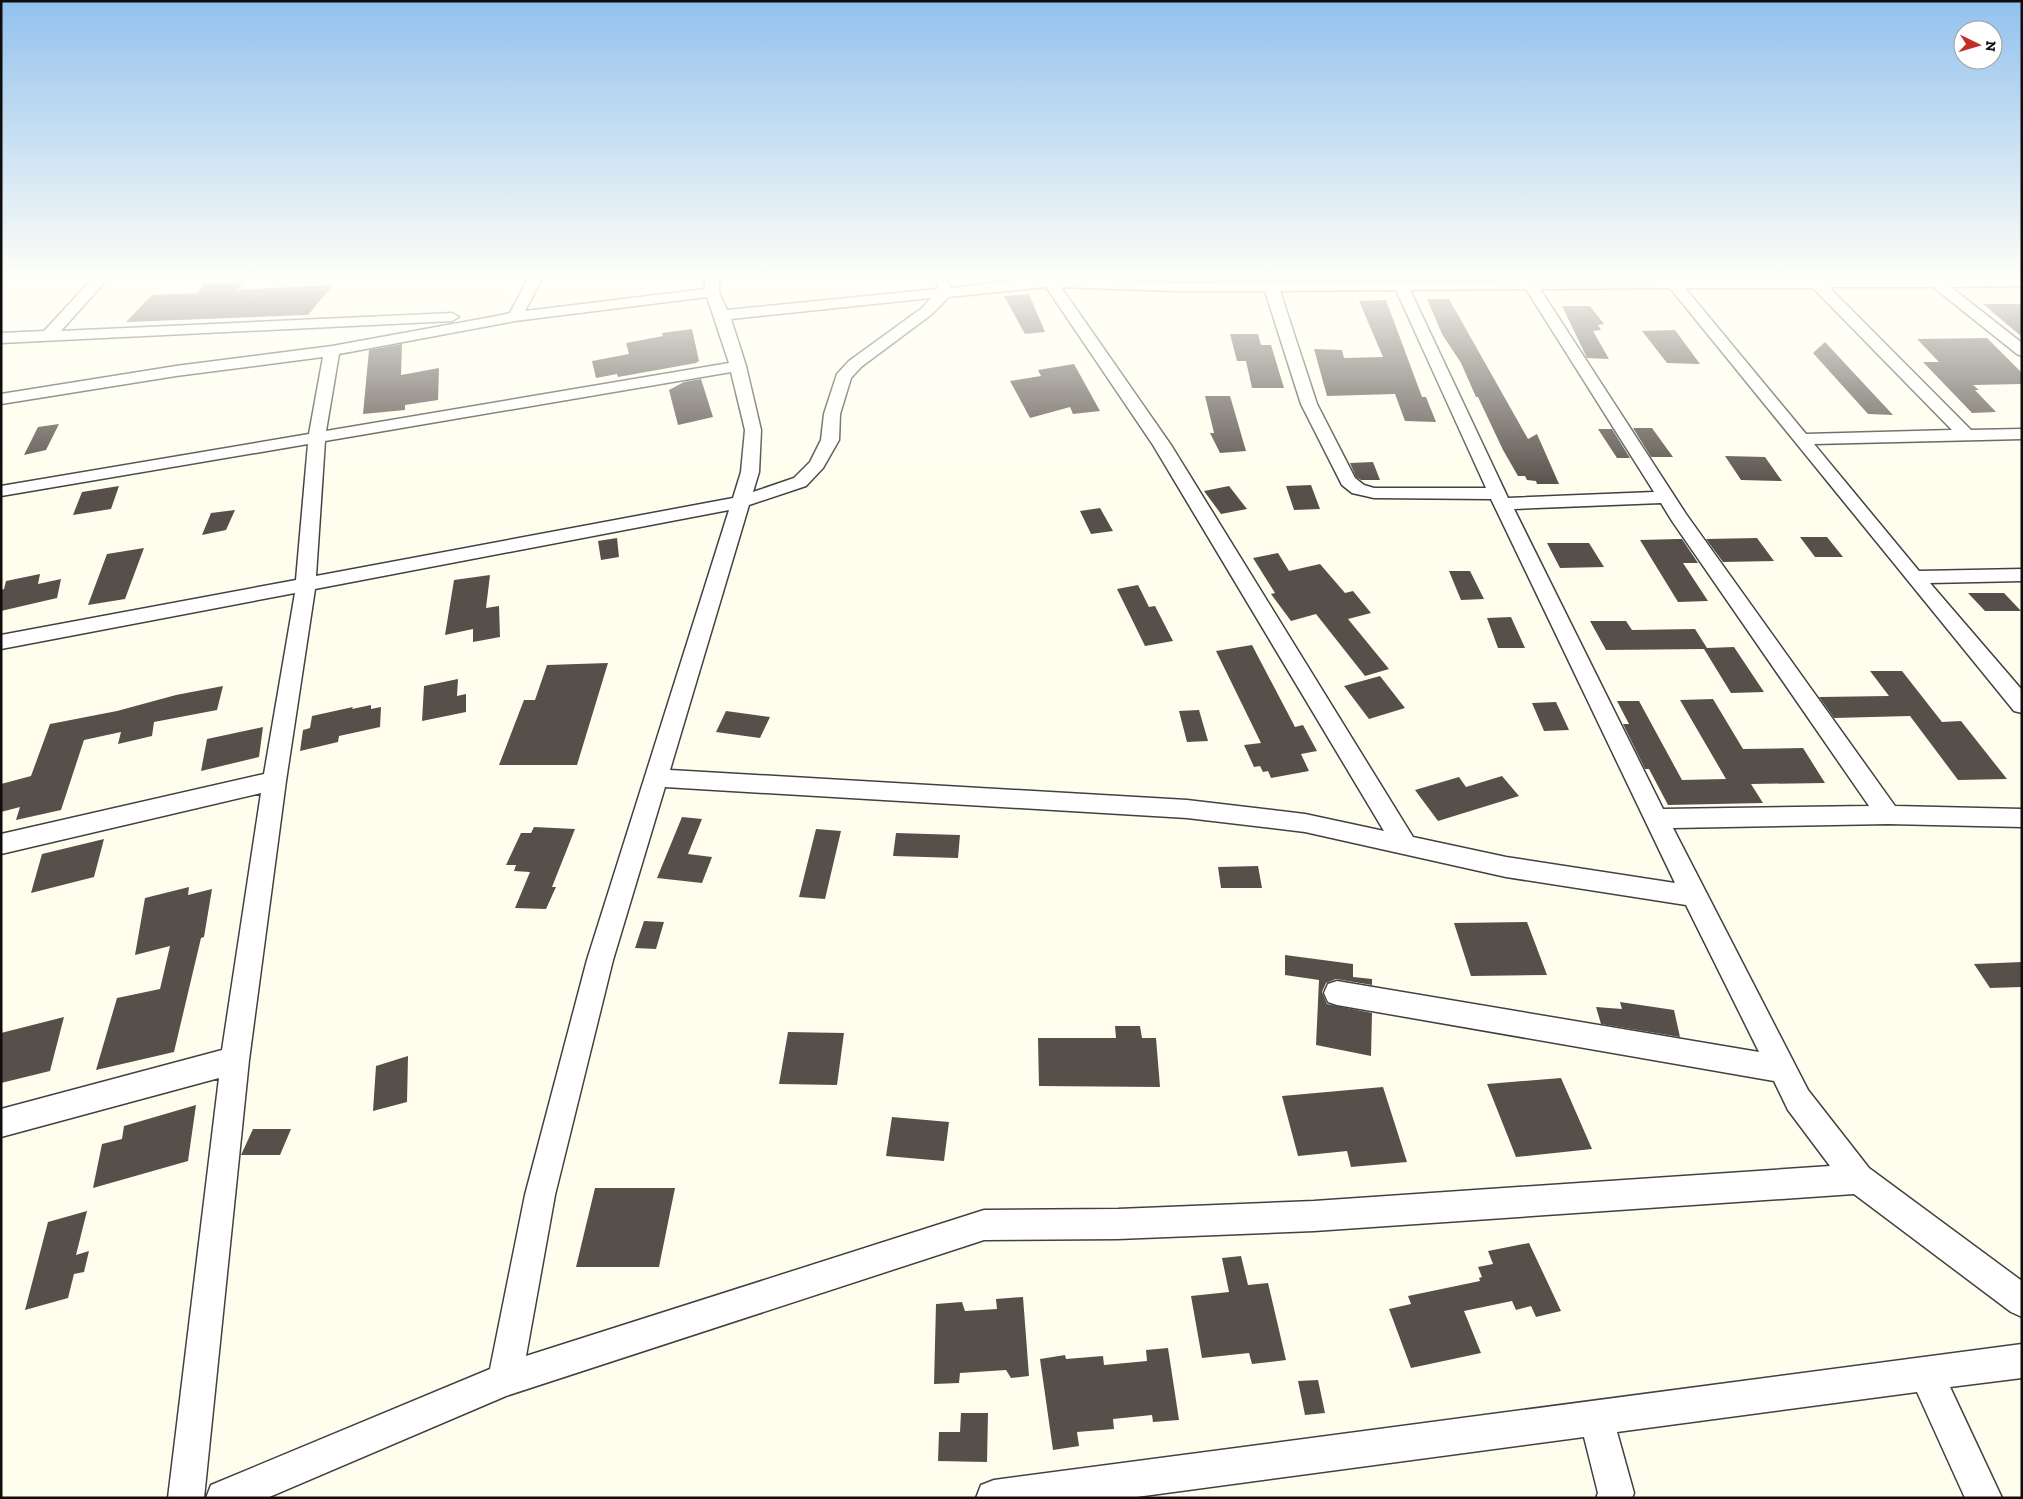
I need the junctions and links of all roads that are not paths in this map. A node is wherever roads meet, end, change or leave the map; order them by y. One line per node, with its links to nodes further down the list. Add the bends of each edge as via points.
1 (354, 347): 10 (street)
2 (732, 347): 11 (street)
3 (878, 347): 20 (street, via 843,377 832,414 830,440 817,464 800,482)
4 (1095, 347): 32 (street, via 1162,444)
5 (1290, 347): 19 (street, via 1308,404 1348,482 1358,489 1374,493)
6 (1429, 347): 19 (street)
7 (1570, 347): 18 (street)
8 (1725, 347): 16 (street)
9 (1879, 347): 13 (street)
10 (332, 351): 12 (street, via 176,371); 15 (street)
11 (738, 366): 15 (street); 20 (street, via 754,430 750,472)
12 (1, 399)
13 (1965, 434): 14 (street); 16 (street)
14 (2022, 434)
15 (317, 436): 17 (street); 23 (street)
16 (1801, 439): 22 (street)
17 (1, 491)
18 (1666, 497): 19 (street); 28 (street)
19 (1500, 499): 29 (street)
20 (740, 502): 23 (street); 26 (street)
21 (2022, 575): 22 (street)
22 (1914, 577): 25 (street)
23 (306, 582): 24 (street); 27 (street)
24 (1, 642)
25 (2022, 705)
26 (657, 778): 32 (street, via 1187,809 1305,823); 42 (street, via 600,960 542,1186)
27 (274, 781): 31 (street); 35 (street)
28 (1888, 815): 29 (street); 30 (street)
29 (1657, 818): 33 (street)
30 (2022, 818)
31 (1, 844)
32 (1406, 846): 33 (street, via 1506,867)
33 (1694, 896): 36 (street)
34 (1336, 993): 36 (street)
35 (235, 1060): 37 (street); 45 (street)
36 (1780, 1069): 38 (street, via 1798,1100)
37 (1, 1123)
38 (1858, 1179): 39 (street); 42 (street, via 1314,1216 1118,1224 984,1225)
39 (2015, 1290)
40 (2022, 1361): 41 (street)
41 (1926, 1374): 43 (street); 48 (street)
42 (505, 1380): 46 (street)
43 (1596, 1417): 44 (street); 47 (street, via 1616,1493)
44 (1010, 1496)
45 (186, 1498)
46 (224, 1498)
47 (1614, 1498)
48 (1984, 1498)

